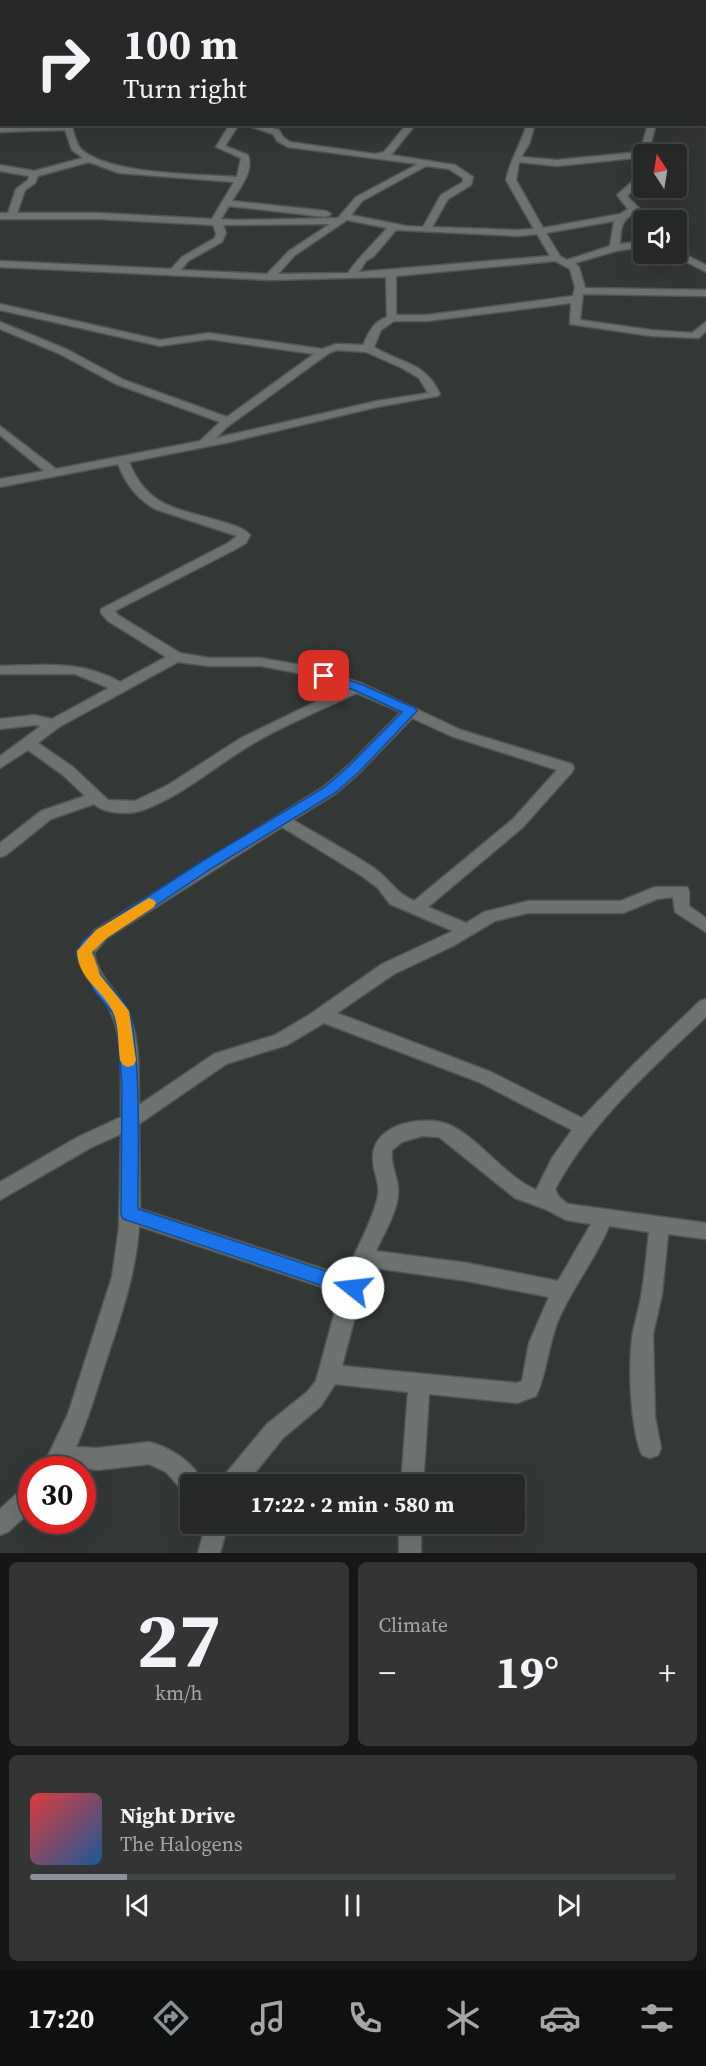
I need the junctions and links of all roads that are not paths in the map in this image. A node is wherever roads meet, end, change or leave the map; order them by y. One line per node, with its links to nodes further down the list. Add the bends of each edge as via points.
1 (68, 126): 8 (street); 13 (street, via 76,150)
2 (234, 126): 18 (street, via 220,147 245,157 245,170)
3 (255, 126): 12 (street, via 272,130 295,146)
4 (410, 126): 12 (street)
5 (530, 126): 14 (street)
6 (651, 126): 10 (street)
7 (0, 129): 8 (street)
8 (14, 129): 9 (street)
9 (2, 140)
10 (647, 144)
11 (633, 155): 14 (street, via 556,163)
12 (384, 156): 15 (street)
13 (90, 159): 17 (street); 18 (street, via 129,172)
14 (515, 159): 29 (street, via 513,185)
15 (423, 162): 25 (street, via 359,199); 28 (street, via 452,167 469,180 464,187 444,196)
16 (0, 168): 17 (street)
17 (34, 174): 22 (street, via 32,181 21,189)
18 (238, 180): 20 (street)
19 (633, 185): 21 (street, via 622,195)
20 (226, 203): 25 (street); 26 (street)
21 (634, 209): 24 (street)
22 (12, 215): 23 (street); 26 (street)
23 (0, 216)
24 (623, 216): 29 (street); 31 (street, via 617,223)
25 (344, 217): 26 (street); 27 (street); 40 (street, via 292,253)
26 (217, 221): 37 (street, via 219,240 185,259)
27 (393, 227): 28 (street); 39 (street)
28 (426, 230): 29 (street)
29 (540, 232): 32 (street)
30 (633, 246): 31 (street)
31 (615, 248): 34 (street)
32 (556, 258): 34 (street); 38 (street)
33 (687, 259): 36 (street)
34 (569, 262): 42 (street, via 577,274)
35 (0, 264): 37 (street)
36 (706, 269)
37 (175, 271): 40 (street)
38 (390, 274): 39 (street); 44 (street)
39 (352, 275): 40 (street)
40 (269, 277)
41 (706, 293): 42 (street)
42 (578, 295): 44 (street, via 427,318); 45 (street, via 574,322 695,336)
43 (0, 307): 48 (street, via 160,343 209,336)
44 (393, 318): 47 (street, via 376,329)
45 (706, 325)
46 (0, 326): 49 (street, via 62,351 120,382)
47 (369, 349): 48 (street, via 336,347); 51 (street, via 417,371 434,395 361,407)
48 (323, 352): 49 (street)
49 (229, 421): 51 (street)
50 (0, 429): 53 (street)
51 (204, 444): 52 (street)
52 (122, 460): 53 (street); 55 (street, via 132,484 153,504 244,535 238,543 107,611)
53 (53, 472): 54 (street)
54 (0, 483)
55 (176, 657): 57 (street, via 275,664); 58 (street)
56 (0, 670): 58 (street, via 67,667 90,672)
57 (358, 687): 59 (street); 64 (street, via 246,741 138,807 102,804)
58 (120, 688): 61 (street)
59 (410, 711): 65 (street, via 342,780); 67 (street, via 456,733 567,768 518,823)
60 (0, 724): 61 (street, via 34,720)
61 (54, 724): 62 (street)
62 (28, 743): 63 (street); 64 (street, via 68,771)
63 (0, 763)
64 (96, 798): 66 (street, via 46,815)
65 (282, 820): 67 (street, via 368,872 384,884 392,897); 72 (street, via 101,934 85,951 88,968 116,1003 123,1019)
66 (0, 851)
67 (417, 907): 69 (street)
68 (706, 926): 69 (street, via 681,908 681,891 667,891 622,908 512,910)
69 (465, 929): 71 (street, via 447,942 388,969)
70 (706, 1006): 73 (street)
71 (323, 1015): 72 (street, via 281,1040 220,1059); 73 (street, via 485,1077)
72 (130, 1121): 74 (street, via 85,1142); 76 (street)
73 (585, 1128): 75 (street, via 545,1188)
74 (0, 1192)
75 (550, 1202): 77 (street, via 566,1212); 80 (street, via 522,1193 445,1132 431,1128 401,1134 388,1141 382,1151 389,1190)
76 (129, 1214): 81 (street); 86 (street, via 128,1244 116,1296 81,1409)
77 (603, 1218): 78 (street); 82 (street)
78 (660, 1226): 79 (street); 85 (street, via 643,1334 644,1417)
79 (706, 1232)
80 (363, 1258): 81 (street); 82 (street, via 467,1272)
81 (353, 1288): 83 (street)
82 (561, 1291): 84 (street, via 539,1343 535,1376 529,1389 517,1393)
83 (329, 1374): 84 (street); 89 (street, via 314,1399 275,1431)
84 (418, 1383): 90 (street)
85 (650, 1448)
86 (60, 1456)
87 (96, 1458): 88 (street, via 158,1454)
88 (184, 1474)
89 (240, 1474)
90 (413, 1474)
91 (18, 1508): 92 (street)
92 (0, 1524)
93 (214, 1534): 95 (street)
94 (410, 1534): 96 (street)
95 (209, 1553)
96 (410, 1553)

